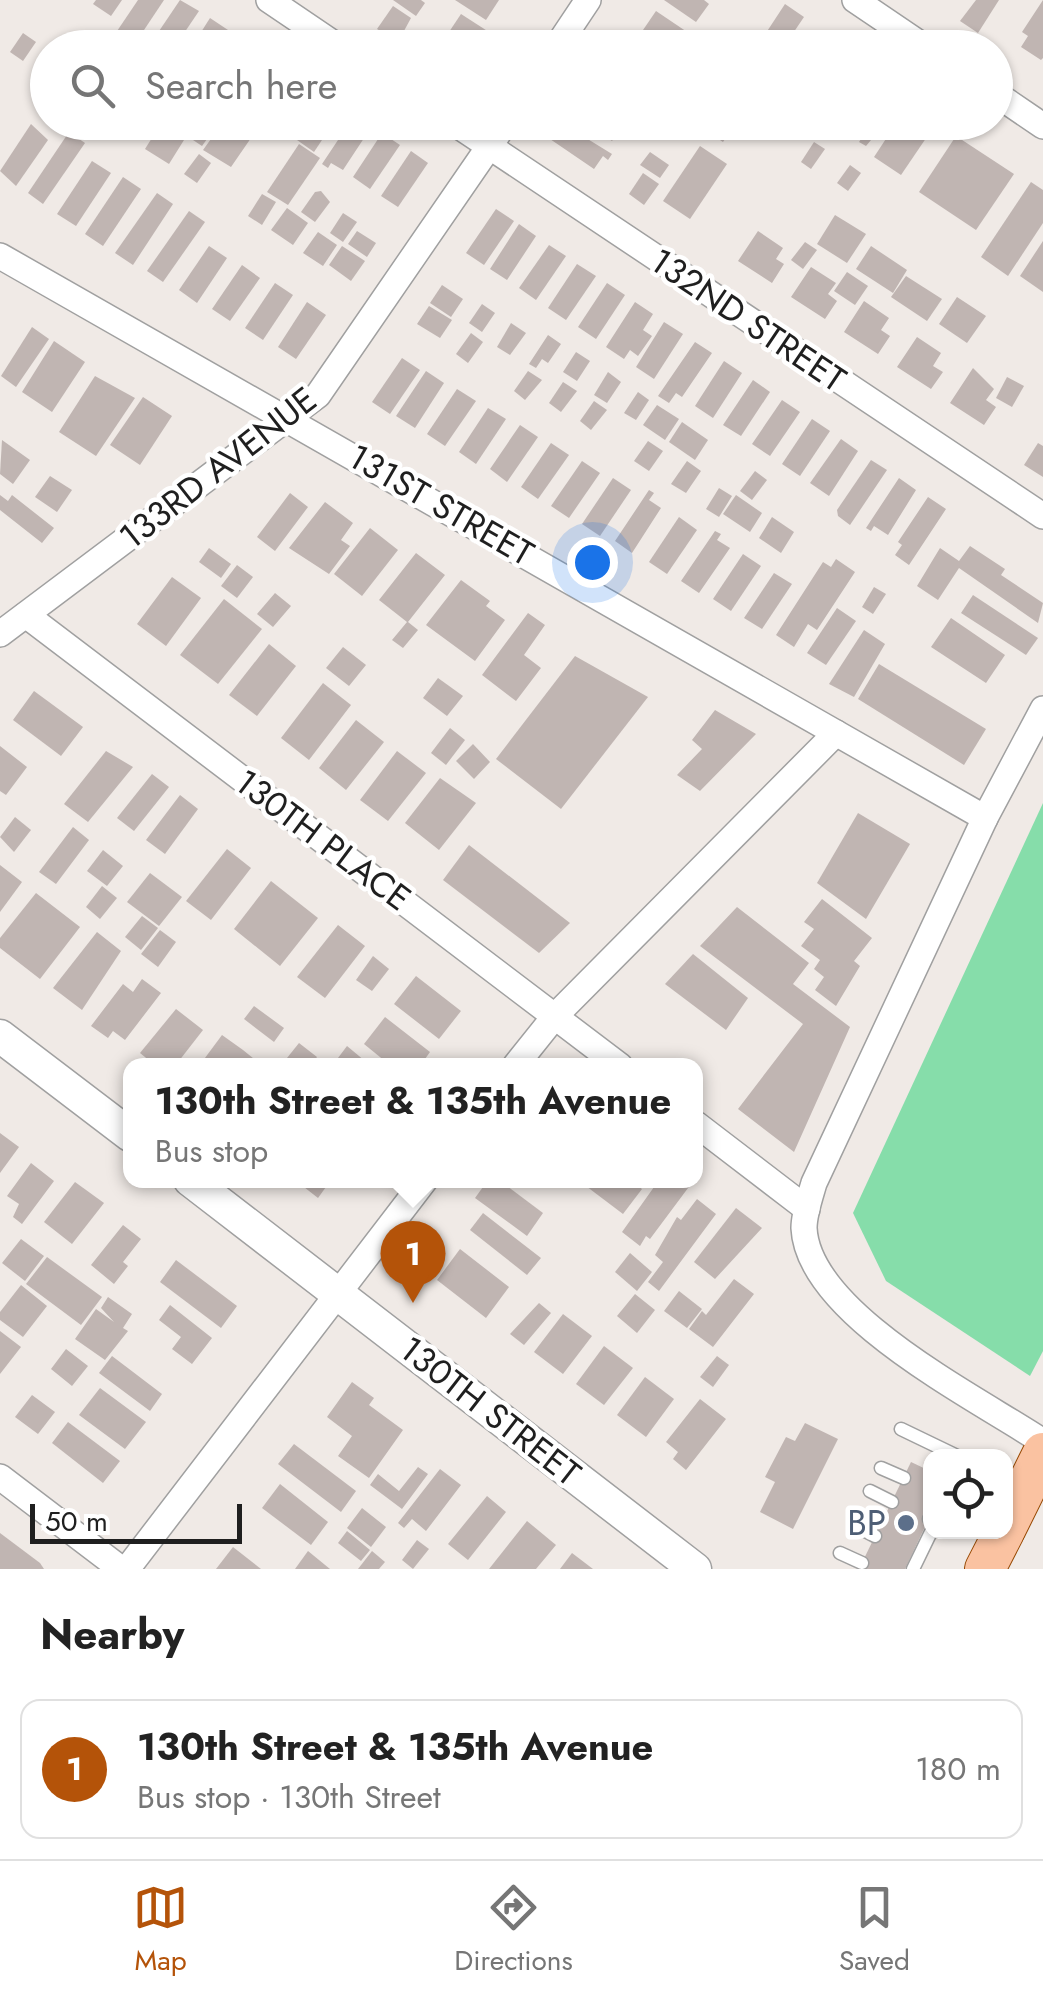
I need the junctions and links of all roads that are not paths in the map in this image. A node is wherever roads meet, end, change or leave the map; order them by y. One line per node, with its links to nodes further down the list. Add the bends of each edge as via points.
1 (270, 0): 4 (street)
2 (588, 0): 5 (street)
3 (855, 0): 6 (street)
4 (314, 30)
5 (568, 30)
6 (899, 30)
7 (1013, 106): 8 (street)
8 (1043, 126)
9 (479, 140): 11 (street, 132ND STREET)
10 (494, 140): 11 (street, 133RD AVENUE)
11 (489, 147): 13 (street, 133RD AVENUE, via 318,395); 14 (street, 132ND STREET)
12 (0, 256): 13 (street, 131ST STREET)
13 (290, 418): 15 (street, 133RD AVENUE); 18 (street, 131ST STREET)
14 (1043, 516)
15 (26, 615): 16 (street, 133RD AVENUE); 20 (street, 130TH PLACE)
16 (0, 634)
17 (1043, 709): 19 (street)
18 (836, 733): 19 (street, 131ST STREET); 20 (street)
19 (985, 818): 28 (street)
20 (555, 1016): 22 (street); 23 (street, 130TH PLACE)
21 (0, 1036): 25 (street)
22 (522, 1058)
23 (610, 1058)
24 (703, 1129): 28 (street)
25 (123, 1131)
26 (200, 1188): 29 (street, 130TH STREET)
27 (419, 1188): 29 (street)
28 (807, 1209): 31 (street, via 804,1228 817,1268 856,1318)
29 (337, 1293): 45 (street); 46 (street, 130TH STREET)
30 (900, 1429): 32 (lane)
31 (1043, 1442)
32 (942, 1449)
33 (1043, 1453): 39 (main road)
34 (881, 1468): 36 (lane)
35 (0, 1477): 45 (street)
36 (904, 1478)
37 (870, 1491): 38 (lane)
38 (892, 1502)
39 (1013, 1514)
40 (854, 1525): 41 (lane)
41 (875, 1536)
42 (1000, 1539): 47 (main road)
43 (840, 1553): 44 (lane)
44 (862, 1563)
45 (124, 1569)
46 (695, 1569)
47 (985, 1569)

